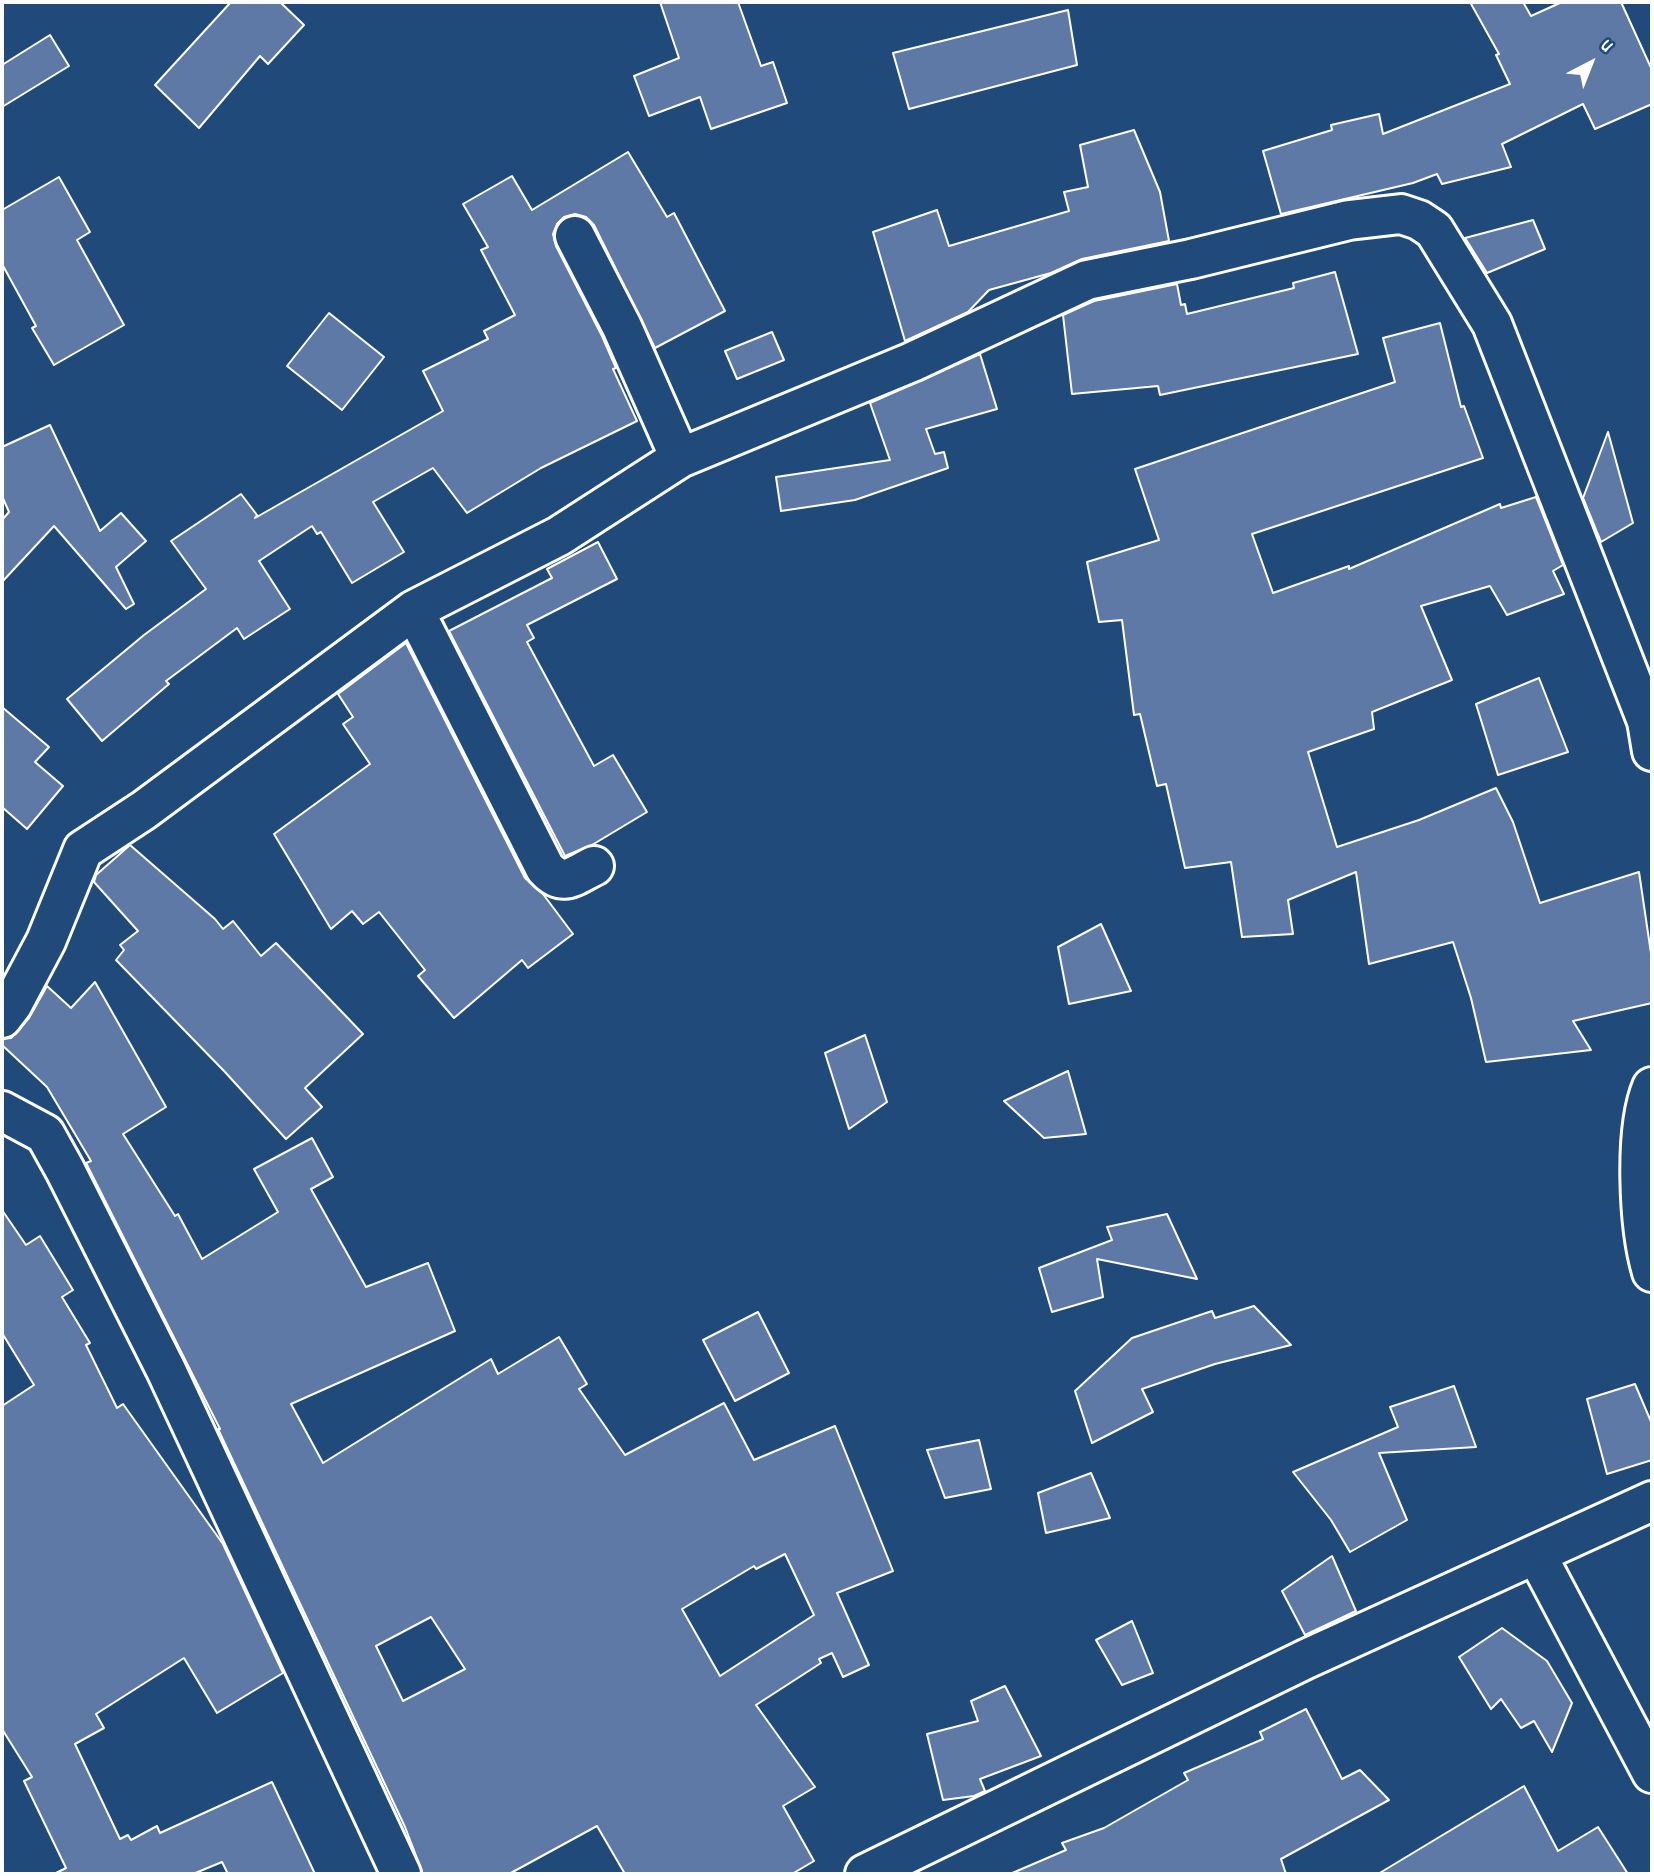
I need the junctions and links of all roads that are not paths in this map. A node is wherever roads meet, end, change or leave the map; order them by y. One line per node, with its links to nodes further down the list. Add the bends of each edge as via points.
1 (575, 236): 2 (street, via 622,327)
2 (680, 458): 3 (street, via 559,536); 4 (street, via 912,362 1087,280 1349,220 1401,214 1434,230 1492,324 1647,721)
3 (414, 610): 5 (street, via 545,868 555,879 564,880); 6 (street, via 83,850 46,941)
4 (1652, 751)
5 (594, 866)
6 (2, 1018)
7 (1652, 1087): 9 (street, via 1643,1118 1640,1162 1646,1252)
8 (2, 1111): 13 (street, via 44,1134 65,1170 166,1370)
9 (1652, 1272)
10 (1652, 1501): 11 (street)
11 (1536, 1554): 12 (street); 14 (street, via 1306,1659)
12 (1652, 1773)
13 (401, 1874)
14 (865, 1874)

